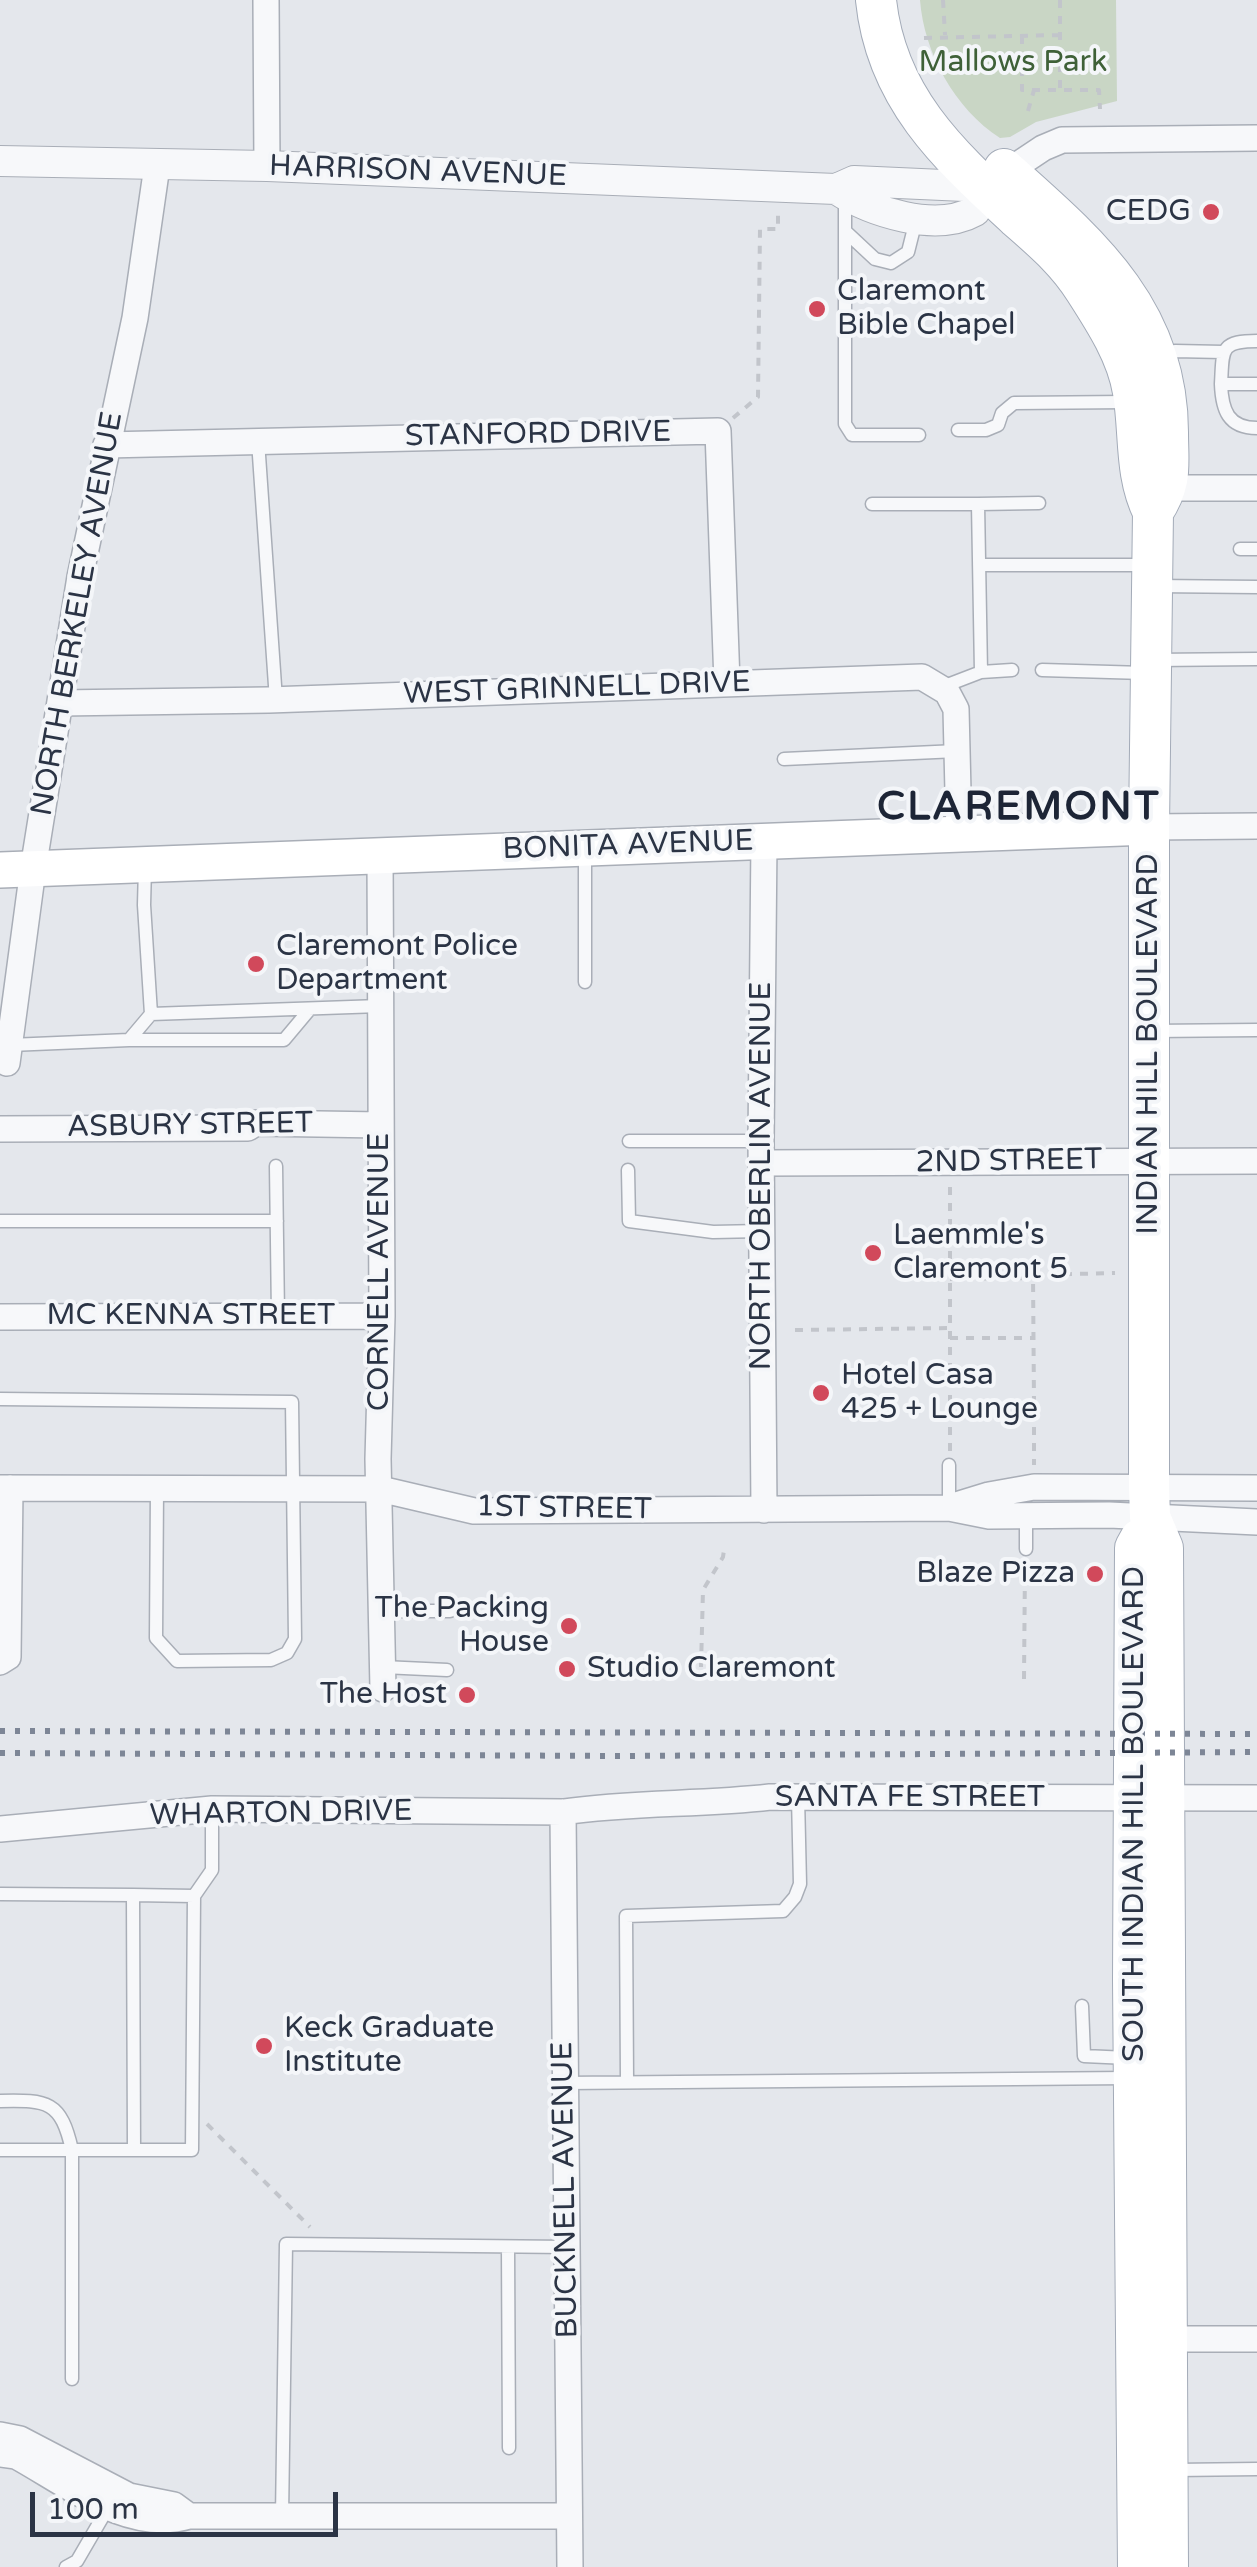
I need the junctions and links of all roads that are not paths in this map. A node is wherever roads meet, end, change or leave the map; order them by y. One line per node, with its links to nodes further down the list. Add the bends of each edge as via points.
1 (266, 0): 7 (street)
2 (876, 0): 8 (main road, INDIAN HILL BOULEVARD, via 886,55 914,108 946,152)
3 (898, 0): 8 (main road, INDIAN HILL BOULEVARD, via 925,82 981,149)
4 (1257, 138): 8 (street, HARRISON AVENUE, via 1062,140)
5 (0, 161): 6 (street, HARRISON AVENUE)
6 (156, 166): 7 (street, HARRISON AVENUE); 22 (street, NORTH BERKELEY AVENUE, via 135,318)
7 (267, 166): 9 (street, HARRISON AVENUE)
8 (997, 179): 9 (street, HARRISON AVENUE, via 854,181); 10 (street, HARRISON AVENUE, via 966,216); 13 (main road, INDIAN HILL BOULEVARD, via 1070,227 1110,272 1130,298)
9 (840, 192): 10 (street, HARRISON AVENUE); 11 (lane)
10 (916, 220): 11 (lane, via 908,252 891,264 875,259)
11 (845, 231): 20 (lane, via 845,424 852,436)
12 (1257, 341): 14 (lane, via 1236,341)
13 (1142, 349): 14 (lane); 17 (main road, INDIAN HILL BOULEVARD, via 1128,368); 24 (main road, INDIAN HILL BOULEVARD, via 1164,387 1168,419)
14 (1223, 352): 15 (lane)
15 (1221, 384): 16 (lane); 18 (lane, via 1230,421)
16 (1257, 384)
17 (1134, 402): 19 (lane, via 1014,403 998,425); 24 (main road, INDIAN HILL BOULEVARD)
18 (1257, 428)
19 (958, 430)
20 (919, 435)
21 (258, 441): 22 (street, STANFORD DRIVE); 38 (street, STANFORD DRIVE, via 718,431); 40 (lane)
22 (106, 445): 41 (street, NORTH BERKELEY AVENUE, via 67,577)
23 (1257, 488): 24 (street)
24 (1154, 496): 31 (main road, INDIAN HILL BOULEVARD)
25 (872, 504): 26 (lane)
26 (978, 504): 27 (lane); 30 (lane)
27 (1040, 504)
28 (1240, 549): 29 (lane)
29 (1257, 549)
30 (980, 565): 31 (lane); 37 (lane)
31 (1152, 576): 32 (lane); 34 (main road, INDIAN HILL BOULEVARD)
32 (1257, 586)
33 (1257, 660): 34 (lane)
34 (1152, 667): 36 (lane); 45 (main road, INDIAN HILL BOULEVARD)
35 (1012, 670): 37 (lane)
36 (1042, 670)
37 (981, 672): 39 (lane)
38 (727, 683): 39 (street, WEST GRINNELL DRIVE, via 922,678); 40 (street, WEST GRINNELL DRIVE)
39 (940, 688): 42 (street, via 956,709)
40 (276, 700): 41 (street, WEST GRINNELL DRIVE)
41 (60, 703): 51 (street, NORTH BERKELEY AVENUE)
42 (957, 751): 43 (lane); 46 (street)
43 (784, 759)
44 (1257, 826): 45 (street, BONITA AVENUE)
45 (1149, 827): 46 (main road, BONITA AVENUE); 57 (main road, INDIAN HILL BOULEVARD)
46 (959, 834): 47 (main road, BONITA AVENUE)
47 (764, 841): 48 (main road, BONITA AVENUE); 63 (street, NORTH OBERLIN AVENUE)
48 (584, 848): 49 (main road, BONITA AVENUE); 52 (lane)
49 (380, 856): 50 (main road, BONITA AVENUE); 53 (street, CORNELL AVENUE)
50 (145, 865): 51 (main road, BONITA AVENUE); 55 (lane)
51 (16, 870): 59 (street, NORTH BERKELEY AVENUE)
52 (584, 982)
53 (380, 1006): 54 (lane); 60 (street, CORNELL AVENUE)
54 (310, 1008): 55 (lane); 58 (lane, via 284,1040)
55 (151, 1014): 58 (lane)
56 (1257, 1030): 57 (lane)
57 (1150, 1031): 64 (main road, INDIAN HILL BOULEVARD)
58 (129, 1040): 59 (lane)
59 (9, 1054)
60 (381, 1125): 61 (street, ASBURY STREET); 72 (street, CORNELL AVENUE)
61 (0, 1129)
62 (628, 1141): 63 (lane)
63 (761, 1152): 64 (street, 2ND STREET); 70 (street, NORTH OBERLIN AVENUE)
64 (1150, 1161): 65 (street, 2ND STREET); 81 (main road, INDIAN HILL BOULEVARD)
65 (1257, 1161)
66 (276, 1166): 68 (lane)
67 (628, 1170): 70 (lane, via 629,1221)
68 (277, 1221): 69 (lane); 71 (lane)
69 (0, 1222)
70 (761, 1232): 83 (street, NORTH OBERLIN AVENUE)
71 (278, 1316): 72 (street, MC KENNA STREET); 73 (street, MC KENNA STREET)
72 (382, 1316): 80 (street, CORNELL AVENUE)
73 (0, 1317)
74 (0, 1398): 79 (lane, via 292,1402)
75 (949, 1465): 82 (lane)
76 (5, 1488): 77 (street, 1ST STREET); 89 (street, via 8,1657)
77 (157, 1488): 79 (street, 1ST STREET); 79 (lane, via 156,1638 176,1661 271,1660 286,1653 295,1639)
78 (1257, 1488): 81 (street, 1ST STREET)
79 (294, 1489): 80 (street, 1ST STREET)
80 (380, 1489): 83 (street, 1ST STREET, via 474,1511); 87 (street, CORNELL AVENUE)
81 (1149, 1502): 82 (street, 1ST STREET, via 1034,1487); 84 (street, 1ST STREET); 85 (street, 1ST STREET); 92 (main road, SOUTH INDIAN HILL BOULEVARD, via 1163,1548)
82 (949, 1508): 83 (street, 1ST STREET); 84 (street, 1ST STREET)
83 (764, 1510)
84 (1026, 1516): 86 (lane)
85 (1257, 1522)
86 (1026, 1549)
87 (383, 1611): 88 (lane); 91 (street, CORNELL AVENUE)
88 (450, 1611)
89 (0, 1662)
90 (447, 1670): 91 (lane)
91 (383, 1678)
92 (1148, 1797): 93 (street, SANTA FE STREET); 94 (street, SANTA FE STREET); 102 (main road, SOUTH INDIAN HILL BOULEVARD); 111 (main road, SOUTH INDIAN HILL BOULEVARD)
93 (798, 1798): 96 (street, SANTA FE STREET); 103 (lane, via 800,1884 783,1911 626,1916)
94 (1257, 1798)
95 (212, 1809): 96 (street, WHARTON DRIVE); 97 (street, WHARTON DRIVE); 100 (lane, via 212,1870)
96 (563, 1812): 104 (street, BUCKNELL AVENUE)
97 (0, 1829)
98 (0, 1894): 99 (lane)
99 (133, 1895): 100 (lane); 108 (lane)
100 (194, 1896): 108 (lane, via 192,2150)
101 (1082, 2006): 102 (lane, via 1084,2056)
102 (1136, 2068): 103 (lane); 111 (main road, SOUTH INDIAN HILL BOULEVARD)
103 (627, 2082): 104 (lane)
104 (566, 2083): 110 (street, BUCKNELL AVENUE)
105 (0, 2100): 107 (lane, via 56,2110)
106 (0, 2150): 107 (lane)
107 (72, 2150): 108 (lane); 113 (lane)
108 (134, 2150)
109 (508, 2247): 110 (lane); 115 (lane); 120 (lane, via 286,2244)
110 (567, 2247): 121 (street, BUCKNELL AVENUE)
111 (1152, 2339): 112 (street); 118 (main road, SOUTH INDIAN HILL BOULEVARD); 124 (main road, SOUTH INDIAN HILL BOULEVARD)
112 (1257, 2339)
113 (72, 2379)
114 (0, 2435): 119 (street, via 20,2438)
115 (509, 2448)
116 (0, 2454): 119 (street)
117 (1257, 2468): 118 (lane)
118 (1168, 2470): 125 (main road, SOUTH INDIAN HILL BOULEVARD)
119 (113, 2498): 120 (street, via 174,2505 189,2516); 122 (lane, via 77,2561)
120 (282, 2516): 121 (street)
121 (570, 2516): 123 (street, BUCKNELL AVENUE)
122 (66, 2567)
123 (570, 2567)
124 (1138, 2567)
125 (1168, 2567)

